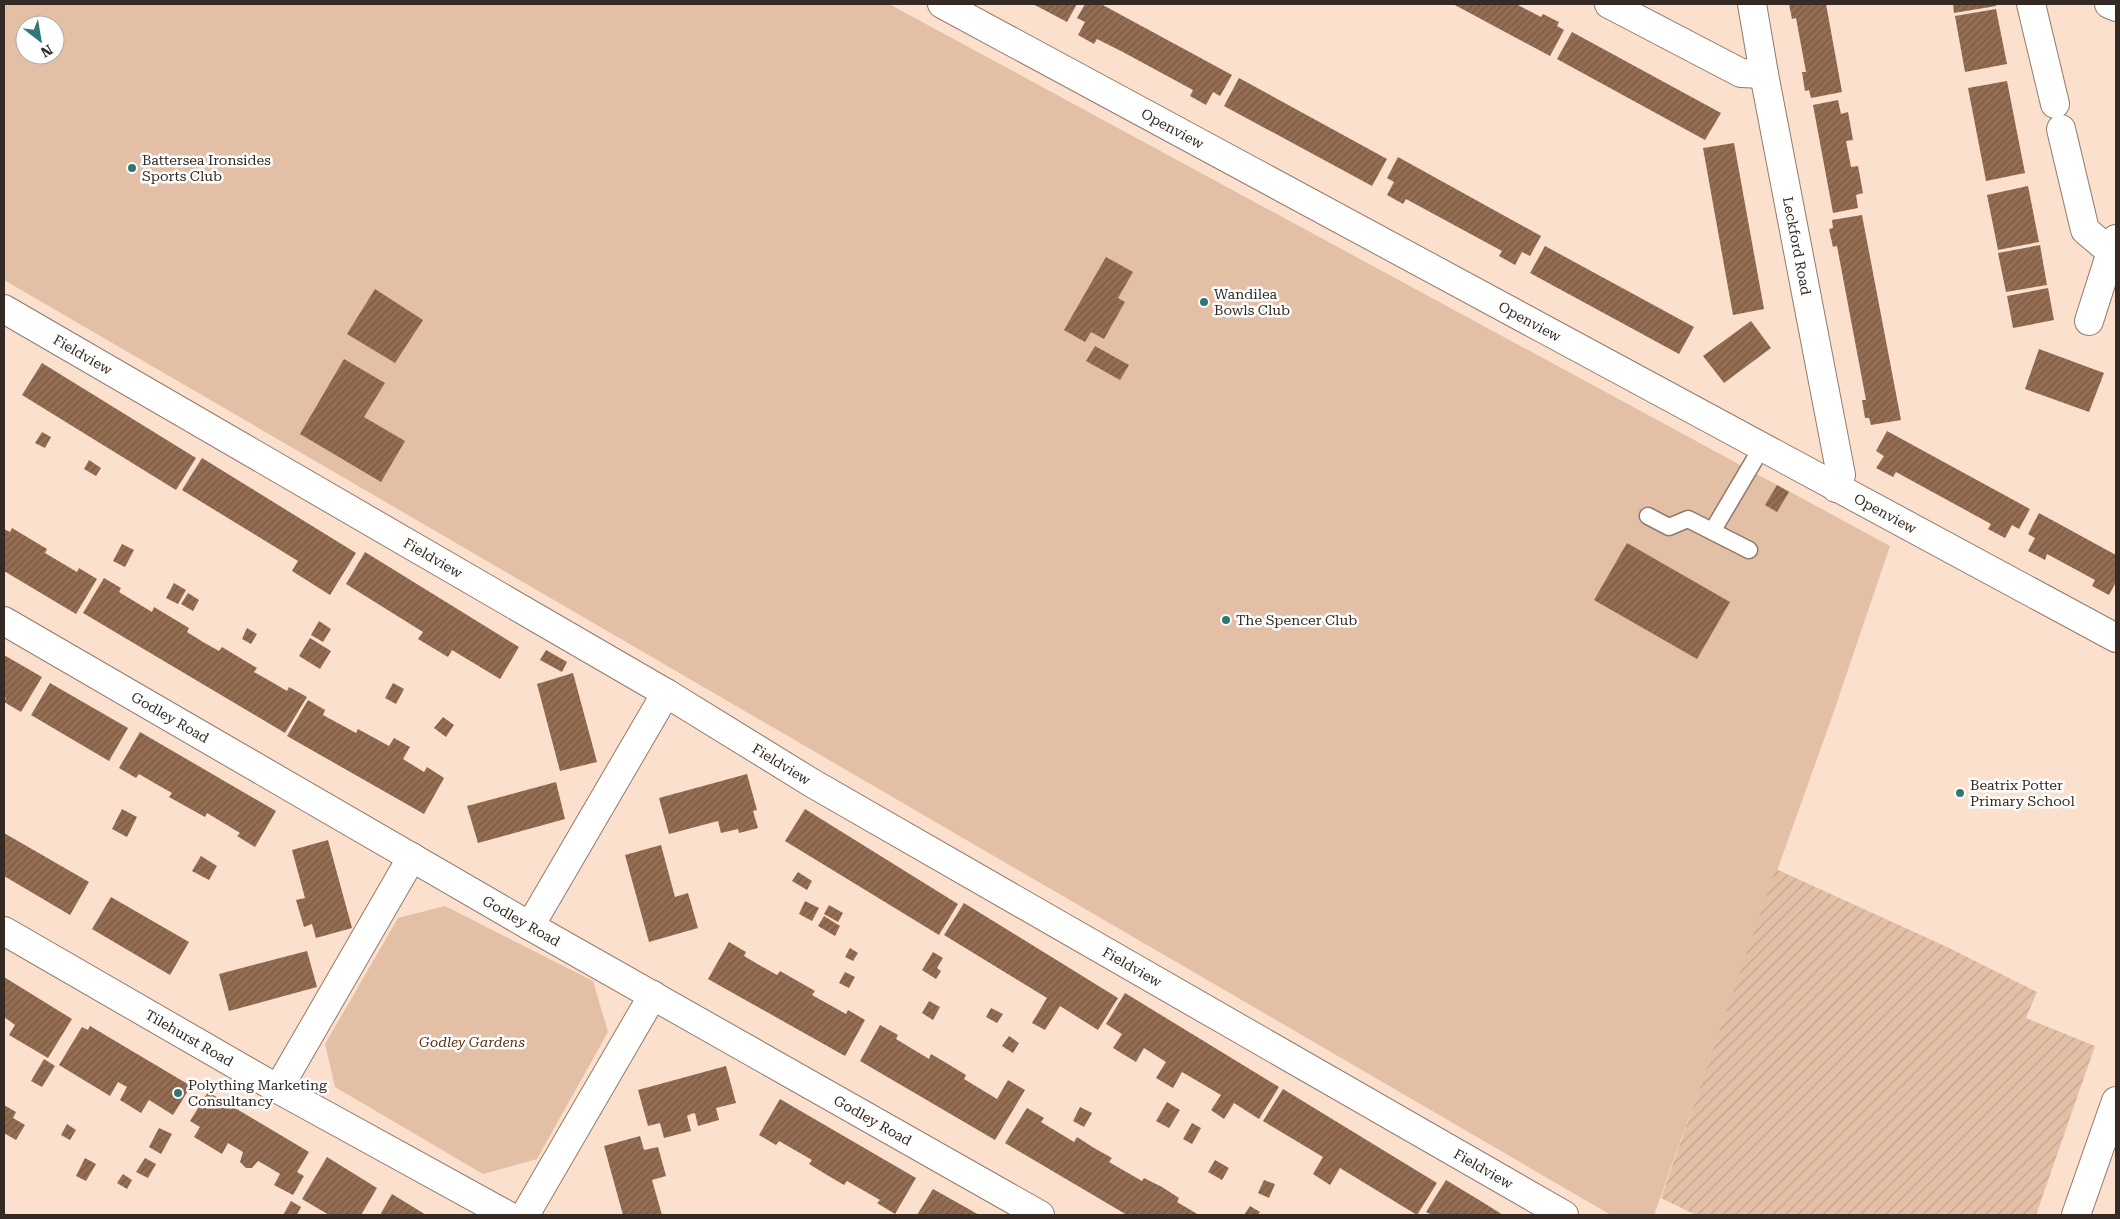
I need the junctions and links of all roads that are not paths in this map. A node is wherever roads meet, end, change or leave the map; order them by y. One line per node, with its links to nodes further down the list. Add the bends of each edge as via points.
1 (942, 4): 11 (street, Openview)
2 (1608, 4): 7 (street, via 1741,73)
3 (1752, 4): 7 (street, Leckford Road)
4 (2031, 4): 8 (street, via 2085,230)
5 (2109, 4): 6 (street)
6 (2116, 7)
7 (1764, 74): 12 (street, Leckford Road, via 1841,475)
8 (2114, 246): 10 (street)
9 (4, 308): 18 (street, Fieldview)
10 (2089, 321)
11 (1762, 447): 12 (street, Openview); 14 (lane)
12 (1836, 488): 17 (street, Openview)
13 (1648, 516): 14 (lane, via 1669,527 1688,518)
14 (1713, 530): 15 (lane)
15 (1749, 550)
16 (4, 621): 19 (street, Godley Road)
17 (2116, 638)
18 (666, 693): 20 (street); 28 (street, Fieldview, via 812,783)
19 (412, 857): 20 (street, Godley Road); 23 (street)
20 (530, 926): 22 (street, Godley Road)
21 (4, 930): 23 (street, Tilehurst Road)
22 (653, 995): 26 (street); 27 (street, Godley Road)
23 (278, 1089): 25 (street, Tilehurst Road)
24 (2116, 1101): 29 (street)
25 (507, 1215)
26 (525, 1215)
27 (1040, 1215)
28 (1564, 1215)
29 (2076, 1215)

